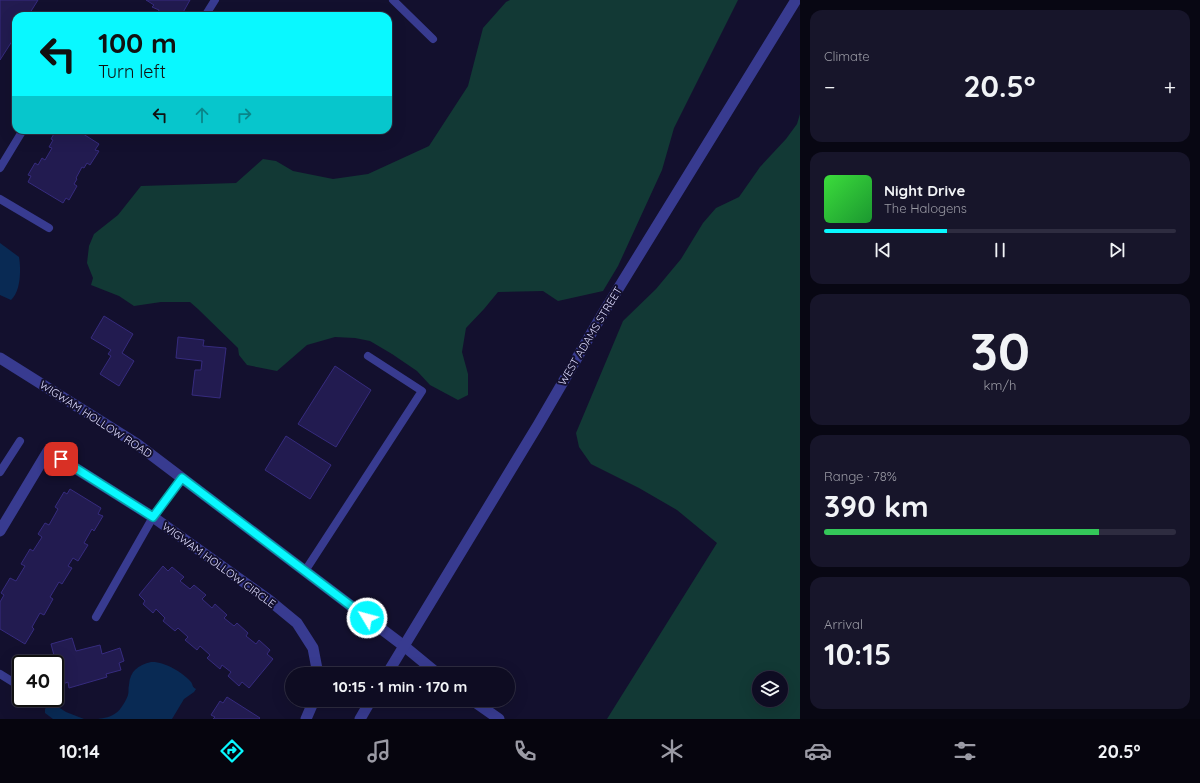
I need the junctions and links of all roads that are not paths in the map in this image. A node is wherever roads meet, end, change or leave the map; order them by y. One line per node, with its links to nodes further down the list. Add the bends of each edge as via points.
1 (215, 0): 4 (lane)
2 (393, 0): 5 (lane)
3 (796, 0): 19 (street, WEST ADAMS STREET, via 602,315)
4 (208, 12)
5 (433, 39)
6 (21, 134): 7 (lane)
7 (0, 168)
8 (0, 199): 9 (lane)
9 (49, 228)
10 (368, 356): 17 (lane, via 422,391)
11 (0, 358): 14 (street, WIGWAM HOLLOW ROAD, via 137,444)
12 (20, 442): 13 (lane)
13 (0, 472)
14 (182, 478): 15 (lane); 17 (street, WIGWAM HOLLOW ROAD)
15 (153, 517): 16 (street, WIGWAM HOLLOW CIRCLE, via 48,451); 18 (lane); 20 (street, WIGWAM HOLLOW CIRCLE, via 297,623 313,648)
16 (0, 530)
17 (305, 571): 19 (street, WIGWAM HOLLOW ROAD)
18 (96, 617)
19 (404, 646): 21 (street, WEST ADAMS STREET); 22 (street, WIGWAM HOLLOW ROAD)
20 (317, 667)
21 (391, 667)
22 (430, 667)
23 (0, 674): 24 (lane)
24 (12, 681)
25 (311, 707): 28 (street)
26 (367, 707): 29 (street)
27 (482, 707): 30 (street)
28 (306, 719)
29 (360, 719)
30 (499, 719)

